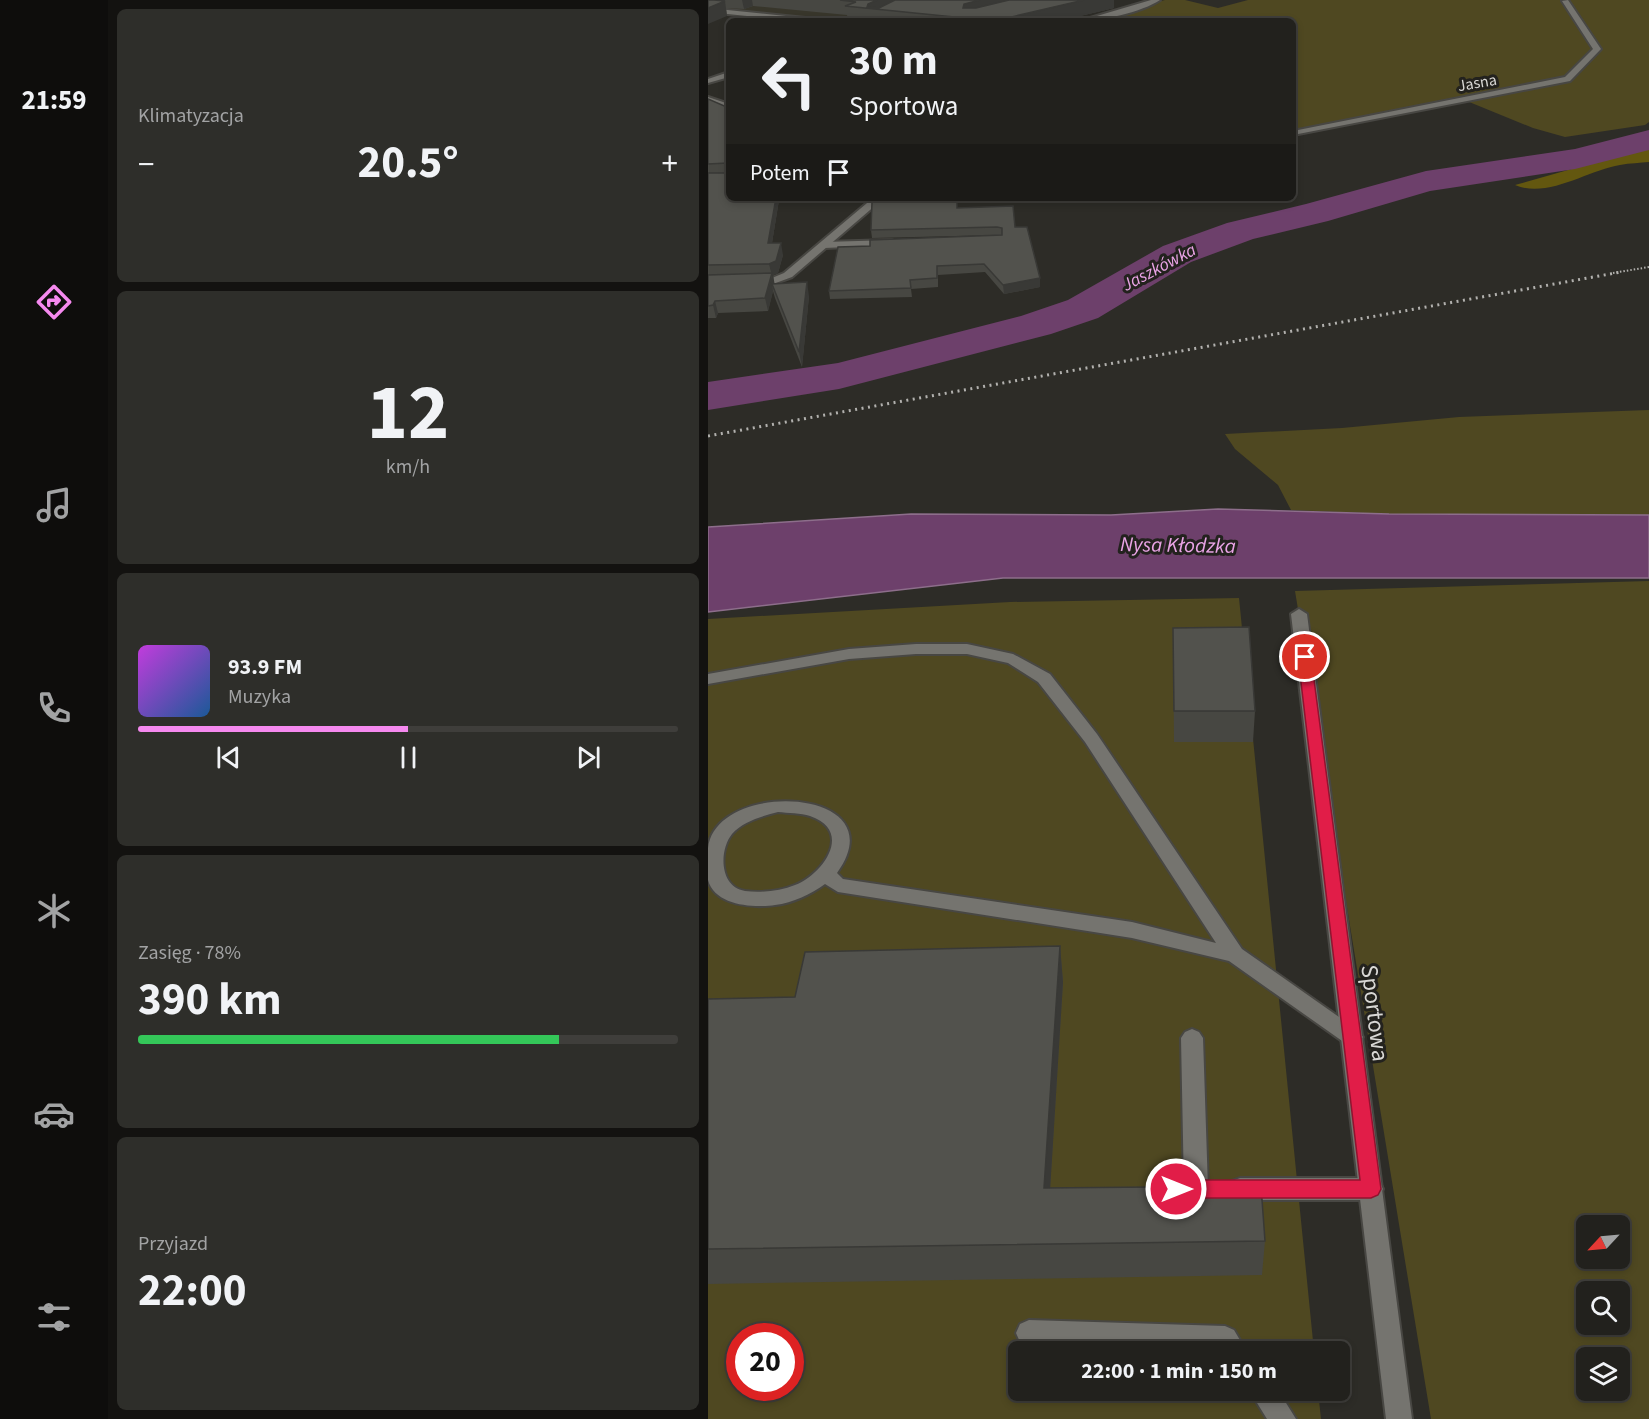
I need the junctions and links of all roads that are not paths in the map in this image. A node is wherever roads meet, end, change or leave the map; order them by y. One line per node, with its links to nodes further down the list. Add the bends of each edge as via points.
1 (1157, 0): 5 (street)
2 (1565, 1): 10 (street, Jasna, via 1597,49 1567,79)
3 (708, 10): 4 (street)
4 (786, 18)
5 (1095, 18)
6 (726, 76): 7 (street)
7 (708, 81)
8 (708, 99): 9 (street)
9 (726, 106)
10 (1296, 132)
11 (875, 201): 13 (street)
12 (905, 243): 13 (street)
13 (824, 245): 14 (street, via 788,275 773,281)
14 (708, 282)
15 (1299, 614): 19 (street, Sportowa)
16 (708, 679): 18 (street, via 849,654 916,649 967,649 1013,659 1044,678 1091,738)
17 (827, 875): 17 (street, via 843,849 837,824 827,815 797,806 759,810 741,818 715,842 710,856 715,882 725,891 757,900 786,896); 18 (street, via 838,885 1132,930)
18 (1235, 954): 19 (street)
19 (1352, 1037): 21 (street, Sportowa)
20 (1192, 1038): 21 (street, via 1185,1189)
21 (1371, 1189): 26 (street, Sportowa)
22 (1029, 1333): 23 (street)
23 (1226, 1341)
24 (1270, 1401): 25 (street)
25 (1282, 1419)
26 (1399, 1419)

